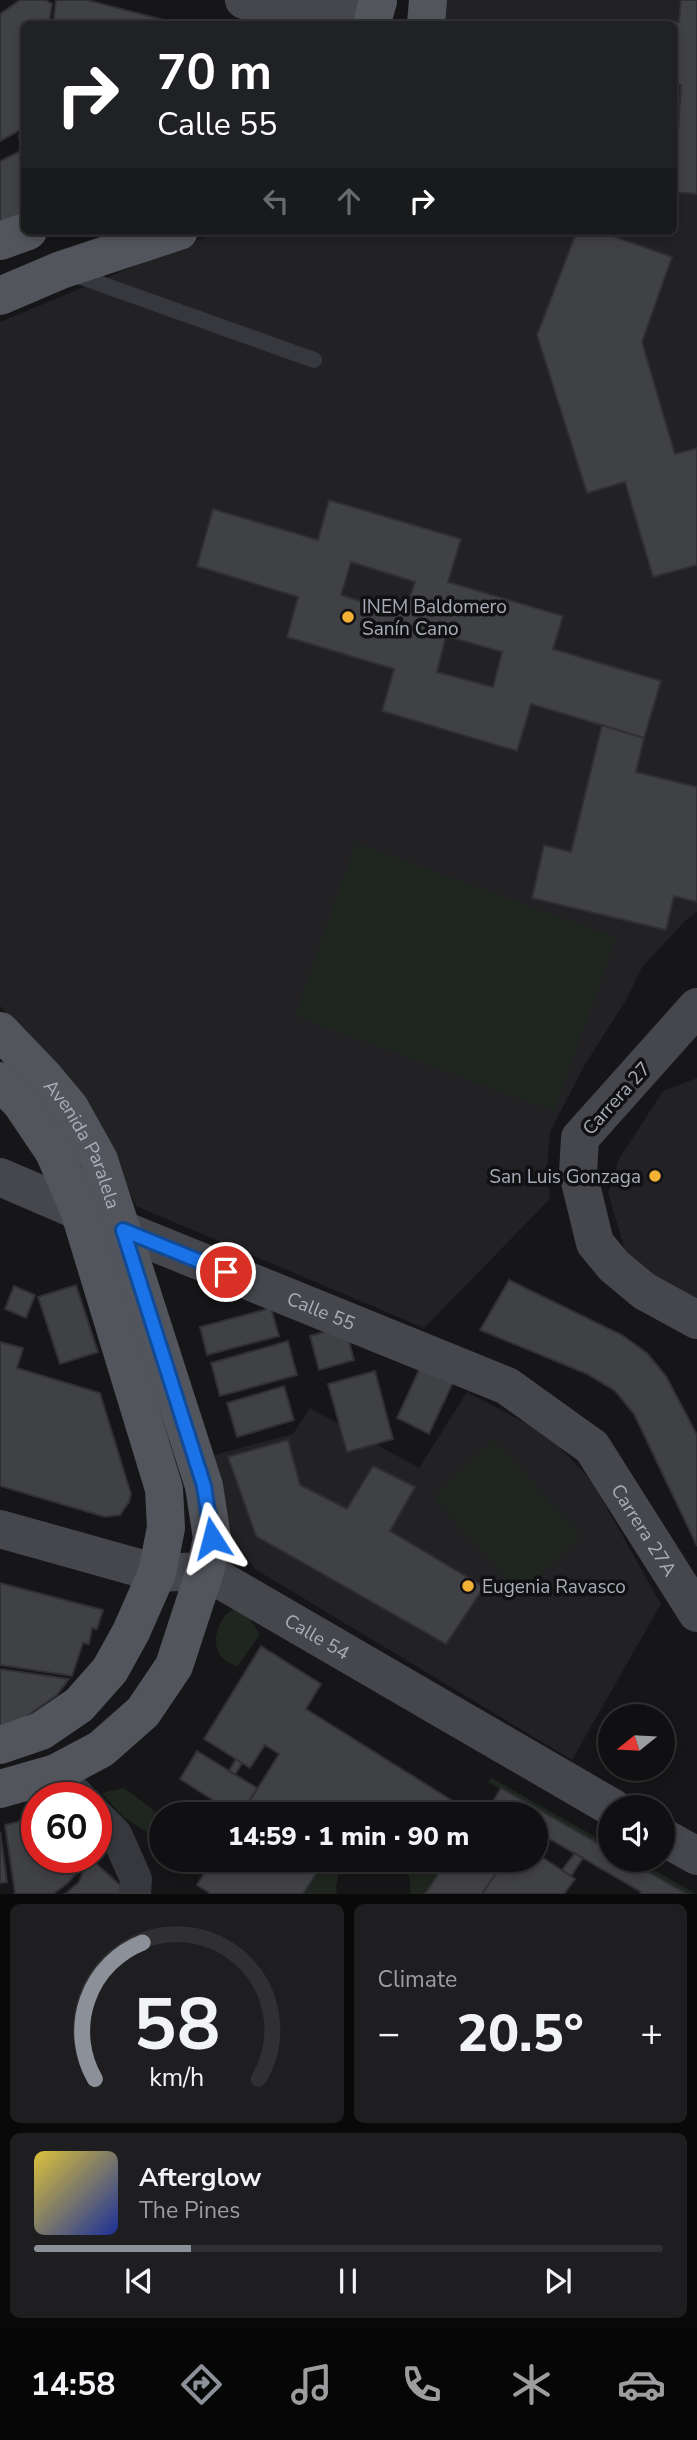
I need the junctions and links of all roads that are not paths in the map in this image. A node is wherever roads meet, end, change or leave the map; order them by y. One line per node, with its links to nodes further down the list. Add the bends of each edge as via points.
1 (428, 0): 4 (main road)
2 (376, 9): 3 (street)
3 (269, 11)
4 (426, 21)
5 (21, 234): 7 (main road)
6 (167, 235): 8 (main road)
7 (0, 241)
8 (61, 270): 9 (main road); 10 (lane)
9 (0, 296)
10 (314, 360)
11 (697, 1007): 17 (street, Carrera 27, via 580,1138 578,1173 595,1243 644,1291)
12 (0, 1031): 16 (main road, Avenida Paralela, via 69,1108 99,1160)
13 (0, 1081): 15 (main road, Avenida Paralela, via 54,1152)
14 (0, 1177): 15 (street, Calle 55)
15 (79, 1209): 16 (street, Calle 55); 21 (main road, Avenida Paralela, via 164,1489 166,1528)
16 (123, 1230): 18 (street, Calle 55, via 507,1386); 20 (main road, Avenida Paralela, via 204,1486 212,1538)
17 (697, 1320)
18 (592, 1447): 22 (street, Carrera 27A)
19 (0, 1529): 21 (street)
20 (205, 1571): 21 (street); 24 (main road, Avenida Paralela, via 174,1665 143,1712); 27 (street, Calle 54)
21 (156, 1573): 23 (main road, Avenida Paralela, via 110,1670 79,1705 41,1731)
22 (697, 1613)
23 (0, 1745)
24 (71, 1782)
25 (21, 1788): 26 (main road, Avenida Paralela)
26 (0, 1789)
27 (598, 1799)
28 (112, 1830): 31 (street, via 136,1879)
29 (675, 1844): 30 (street)
30 (697, 1856)
31 (135, 1894)

